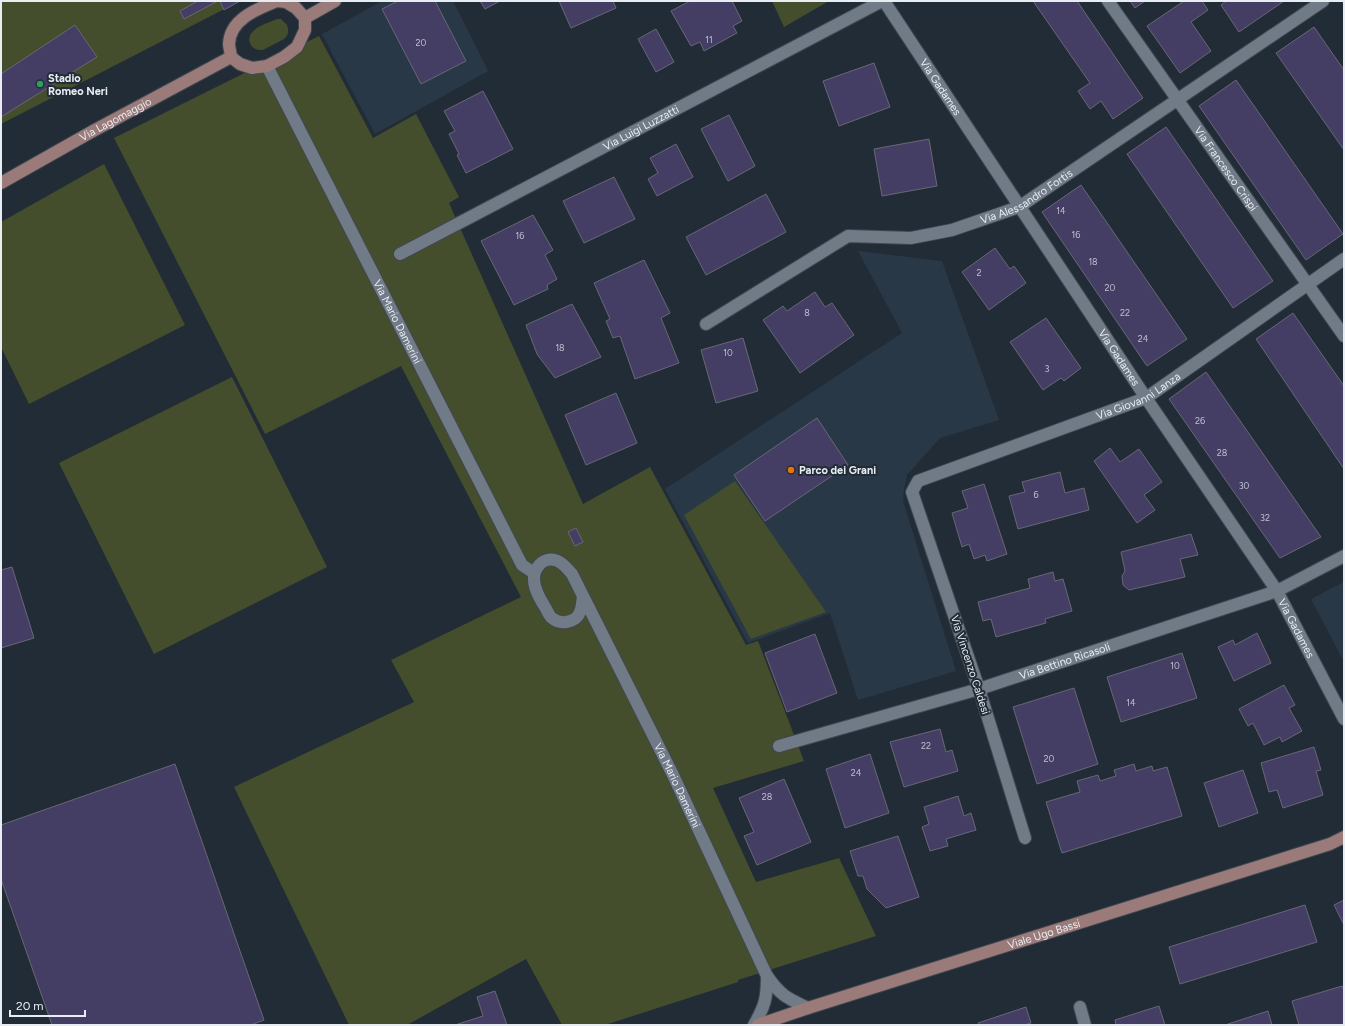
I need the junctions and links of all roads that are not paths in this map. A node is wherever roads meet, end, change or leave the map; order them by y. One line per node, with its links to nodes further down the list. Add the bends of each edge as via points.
1 (277, 1): 6 (main road, via 286,2 296,8); 7 (main road, via 239,20 232,31 229,44)
2 (335, 1): 6 (main road)
3 (883, 1): 11 (street, Via Gadames); 12 (street, Via Luigi Luzzatti)
4 (1108, 1): 9 (street, Via Francesco Crispi)
5 (1322, 1): 9 (street, Via Alessandro Fortis)
6 (305, 18): 8 (main road, via 305,30 297,46)
7 (231, 57): 8 (main road, via 240,64 252,68); 10 (main road, Via Lagomaggio)
8 (267, 66): 20 (street, Via Mario Damerini, via 522,565)
9 (1176, 100): 11 (street, Via Alessandro Fortis); 14 (street, Via Francesco Crispi)
10 (1, 183)
11 (1019, 207): 15 (street, Via Alessandro Fortis, via 952,230 911,238 848,236); 17 (street, Via Gadames)
12 (400, 254)
13 (1344, 259): 14 (street, Via Giovanni Lanza)
14 (1308, 284): 16 (street, Via Francesco Crispi); 17 (street, Via Giovanni Lanza)
15 (706, 324)
16 (1344, 336)
17 (1146, 398): 18 (street, Via Giovanni Lanza, via 918,481); 21 (street, Via Gadames)
18 (912, 492): 23 (street, Via Vincenzo Caldesi)
19 (1344, 556): 21 (street, Via Bettino Ricasoli)
20 (534, 573): 22 (street, Via Mario Damerini, via 540,564 547,560 563,563 572,574); 22 (street, via 534,583 551,618 563,622 575,620 580,613)
21 (1277, 591): 23 (street, Via Bettino Ricasoli); 24 (street, Via Gadames)
22 (582, 597): 30 (street, Via Mario Damerini, via 673,775)
23 (979, 690): 25 (street, Via Bettino Ricasoli); 27 (street, Via Vincenzo Caldesi)
24 (1344, 719)
25 (779, 746)
26 (1344, 837): 29 (main road, Viale Ugo Bassi)
27 (1025, 838)
28 (1344, 842): 29 (main road, Viale Ugo Bassi)
29 (1330, 844): 32 (main road, Viale Ugo Bassi)
30 (767, 976): 32 (street, Via Mario Damerini, via 777,990); 33 (street, Via Mario Damerini, via 767,994 763,1009)
31 (1080, 1006): 35 (street)
32 (808, 1008): 34 (main road, Viale Ugo Bassi)
33 (754, 1025)
34 (758, 1025)
35 (1085, 1025)

